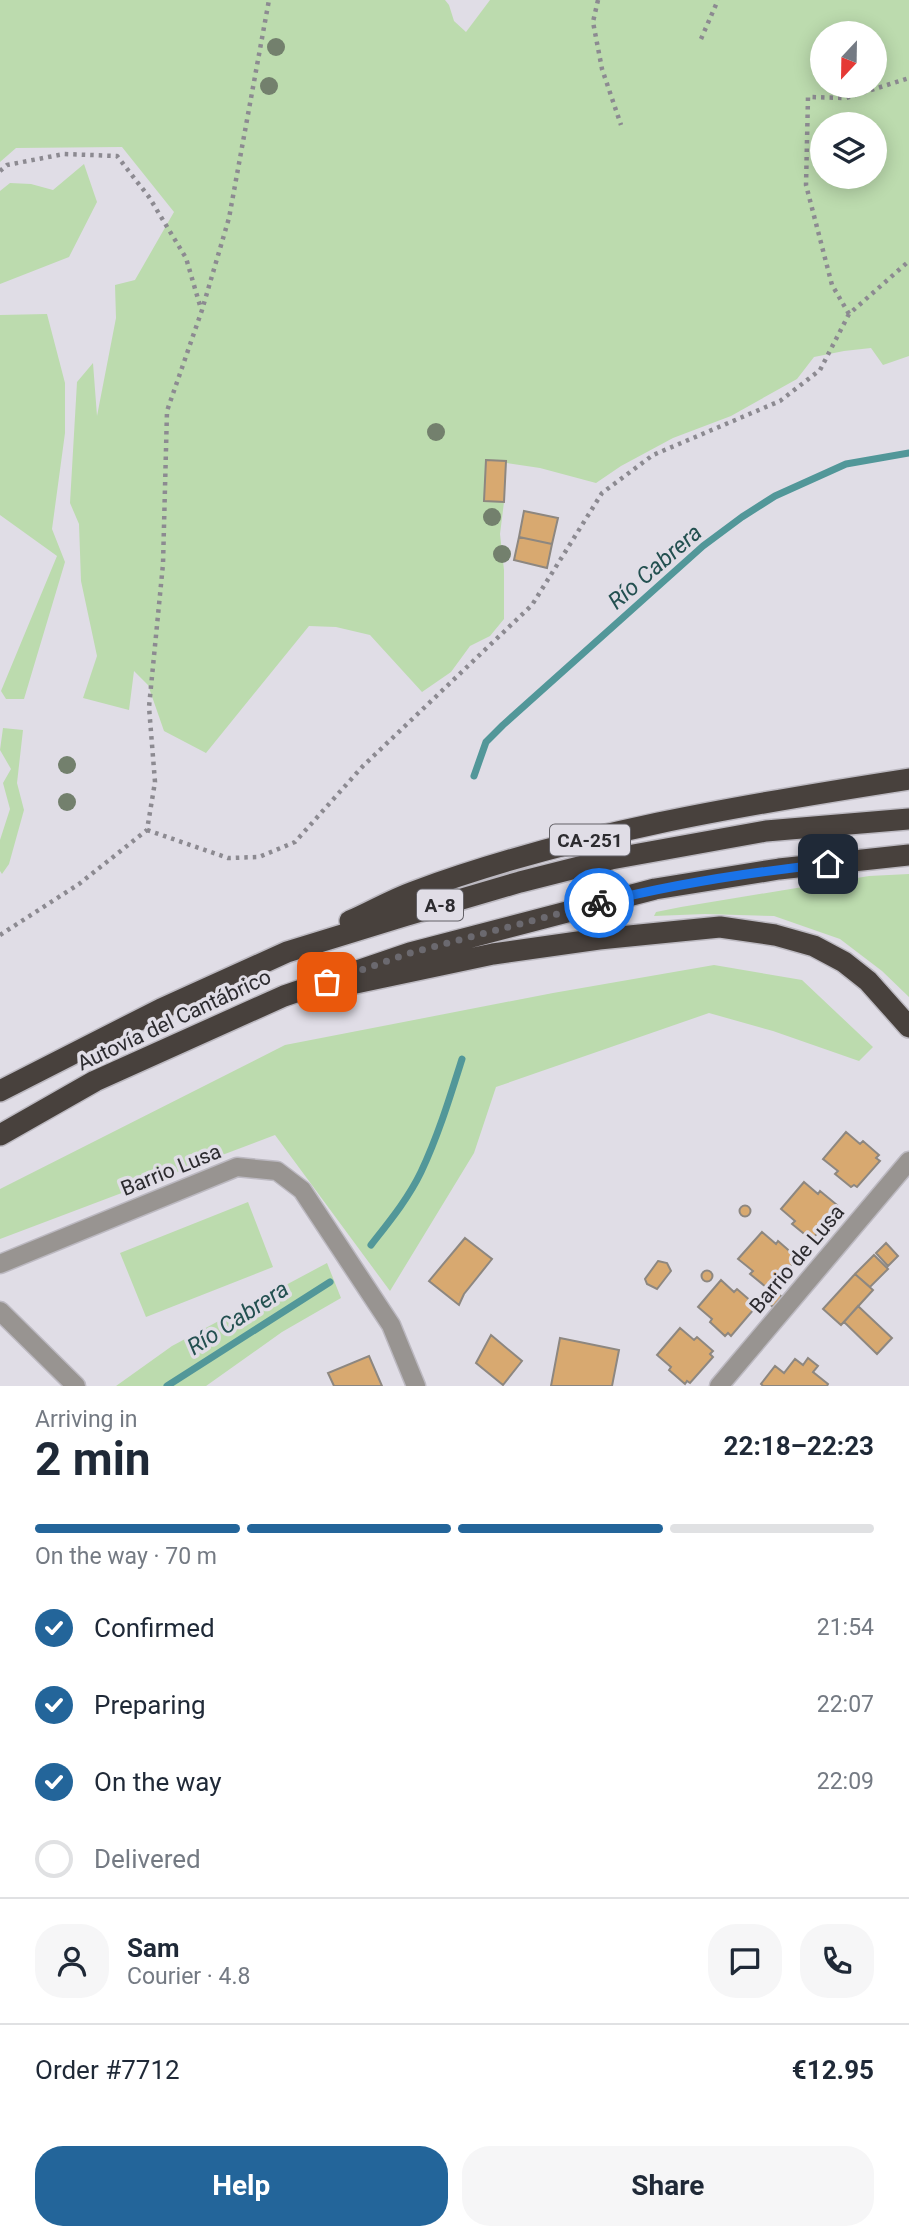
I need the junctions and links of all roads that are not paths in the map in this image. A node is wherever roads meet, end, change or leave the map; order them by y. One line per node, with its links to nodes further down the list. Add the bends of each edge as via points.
1 (909, 779): 4 (highway, CA-251, via 757,802 545,850 411,892)
2 (909, 819): 4 (highway, Autovía del Cantábrico / A-8, via 766,831 611,859)
3 (909, 855): 5 (highway, Autovía del Cantábrico / A-8, via 655,889 410,953)
4 (287, 952): 7 (highway, Autovía del Cantábrico / A-8, via 161,1009)
5 (284, 996): 6 (highway, via 493,954 720,927 814,946 868,981); 8 (highway, Autovía del Cantábrico / A-8, via 95,1081)
6 (909, 1027)
7 (0, 1091)
8 (0, 1135)
9 (909, 1161): 14 (street, Barrio de Lusa)
10 (0, 1264): 13 (street, Barrio Lusa, via 237,1167 277,1171 302,1190 391,1325)
11 (0, 1311): 12 (street)
12 (76, 1386)
13 (416, 1386)
14 (719, 1386)

